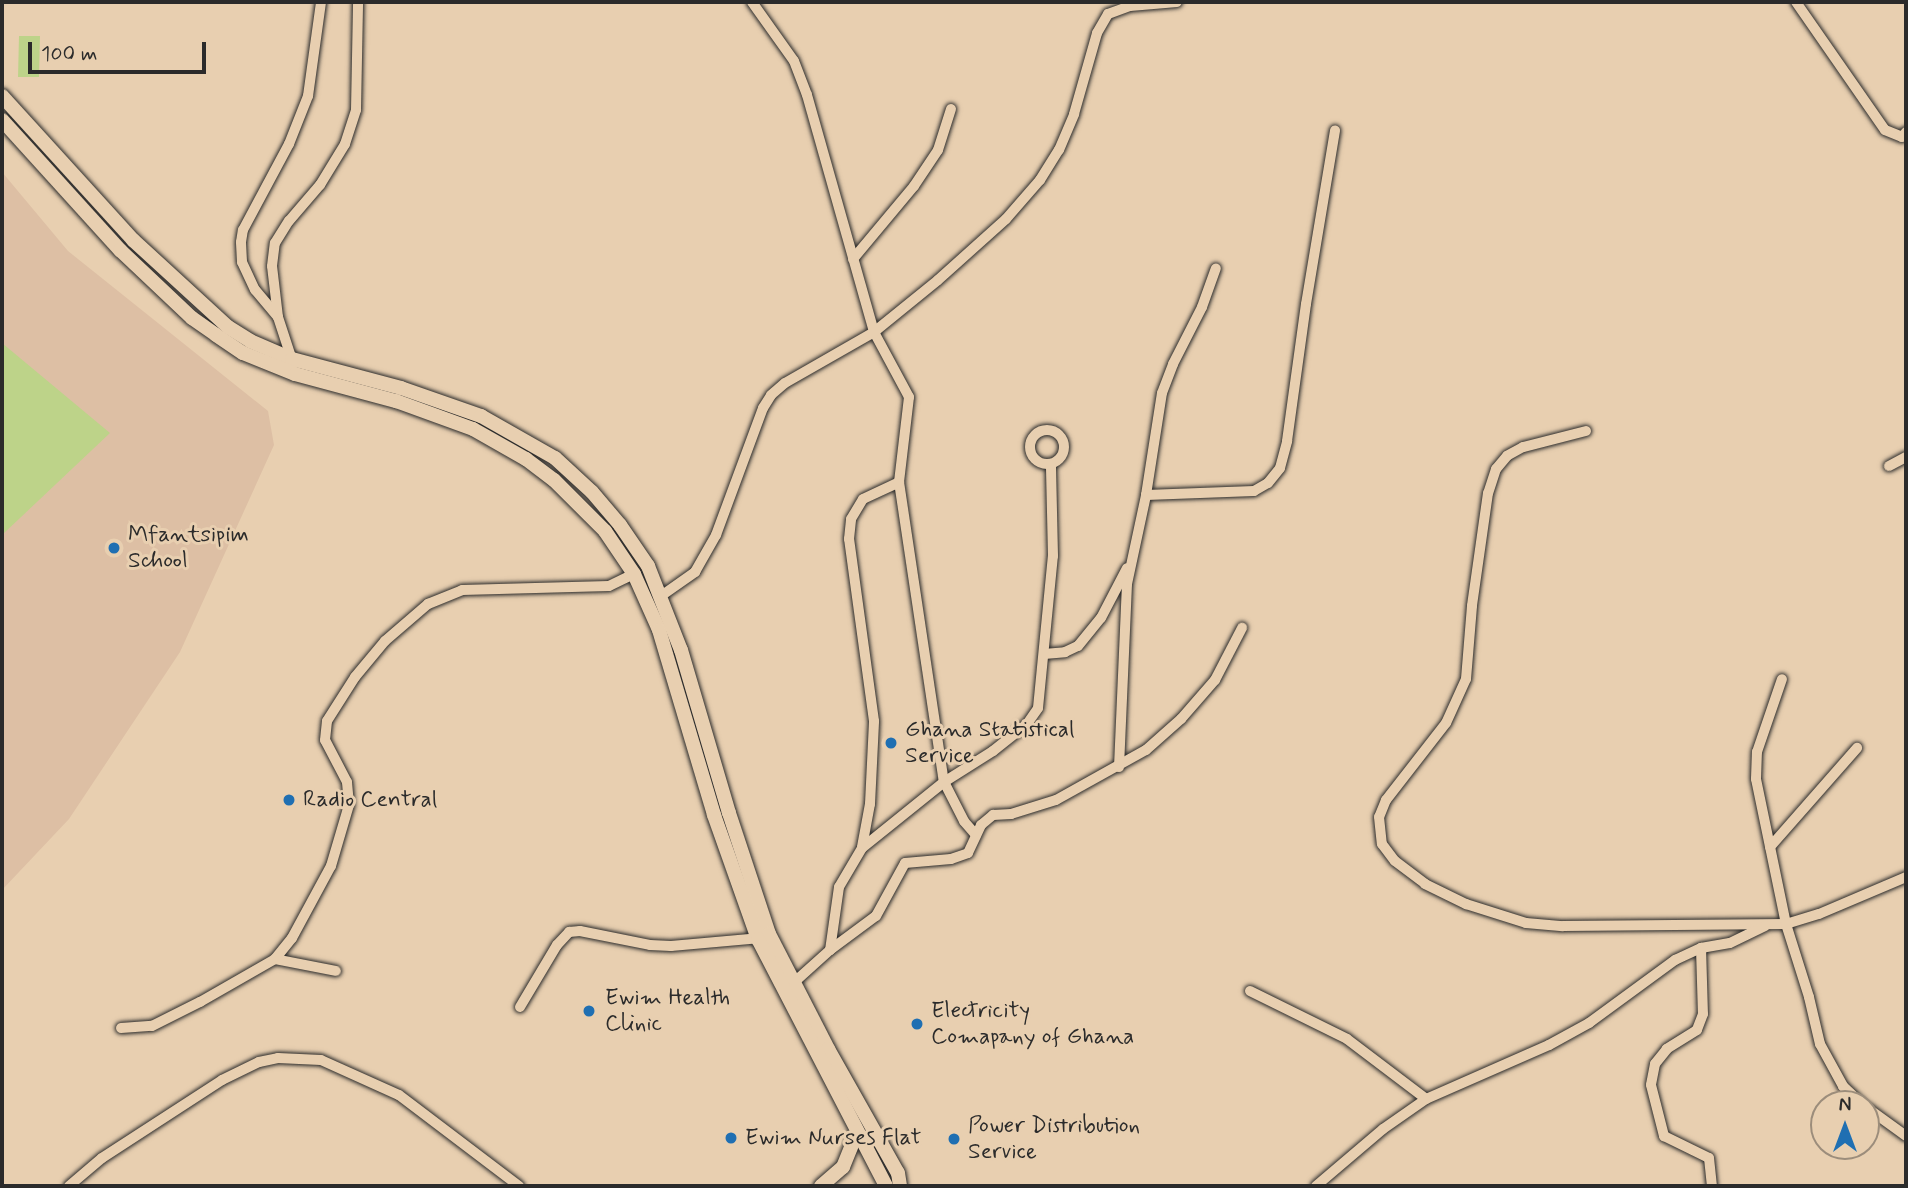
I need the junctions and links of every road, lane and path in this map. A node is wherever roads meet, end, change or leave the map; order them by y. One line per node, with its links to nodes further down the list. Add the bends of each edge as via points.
1 (321, 2): 13 (street, via 307,96 241,242 242,261 255,290)
2 (358, 2): 13 (street, via 356,110 345,144 275,243 272,267)
3 (752, 2): 11 (street, via 794,61)
4 (1177, 2): 14 (street, via 1130,6 1108,14 1097,33 1074,114 1040,180 1006,219)
5 (1796, 2): 10 (street, via 1885,130 1902,137)
6 (2, 96): 15 (street, via 133,240 205,308 250,341)
7 (951, 109): 11 (street, via 938,150)
8 (2, 120): 16 (street, via 120,250 192,318 243,353)
9 (1335, 130): 22 (street, via 1280,468 1254,491)
10 (1906, 132)
11 (853, 259): 14 (street)
12 (1216, 268): 22 (street, via 1162,393)
13 (278, 317): 15 (street)
14 (874, 332): 21 (street, via 909,397); 25 (street, via 771,395 706,554 695,572)
15 (292, 359): 16 (street); 25 (street, via 442,400 536,446 576,477 620,525 648,566)
16 (295, 374): 24 (street, via 435,414 500,443 578,501)
17 (1586, 431): 37 (street, via 1523,447 1496,469 1488,493 1466,679 1446,723 1386,800 1379,817 1382,844 1395,861 1425,884 1488,913 1526,923)
18 (1906, 457): 20 (street)
19 (1051, 465): 27 (street, via 1053,556)
20 (1889, 466)
21 (899, 482): 31 (street); 34 (street, via 863,499 851,519 849,539 874,721 870,804)
22 (1146, 495): 23 (street)
23 (1129, 564): 27 (street, via 1101,618 1078,646); 30 (street)
24 (634, 574): 38 (street, via 659,630 714,816); 41 (street, via 609,586 462,590 428,604 386,641 355,677 327,721 325,740 347,782 344,825 313,903)
25 (661, 596): 38 (street, via 681,650)
26 (1242, 628): 30 (street, via 1215,680 1181,719)
27 (1044, 654): 31 (street, via 1033,717 993,751)
28 (1782, 678): 33 (street, via 1757,752 1756,779)
29 (1857, 748): 33 (street)
30 (1119, 767): 32 (street, via 1056,800 993,815)
31 (944, 782): 32 (street); 34 (street)
32 (976, 835): 40 (street, via 968,853 905,863 876,916)
33 (1770, 847): 36 (street)
34 (862, 848): 40 (street, via 839,887)
35 (1906, 877): 36 (street)
36 (1786, 923): 37 (street); 47 (street, via 1820,1044)
37 (1768, 924): 39 (street, via 1730,943)
38 (763, 937): 43 (street); 45 (street, via 670,946 569,932)
39 (1701, 948): 48 (street, via 1675,960 1589,1023 1549,1045); 58 (street, via 1703,1014 1697,1030 1667,1049 1654,1064 1651,1085 1664,1136 1709,1158)
40 (830, 950): 43 (street)
41 (275, 959): 42 (street); 46 (street, via 152,1026)
42 (336, 971)
43 (789, 987): 50 (street); 56 (street, via 898,1174)
44 (1250, 991): 48 (street, via 1347,1039)
45 (520, 1007)
46 (121, 1028)
47 (1847, 1090)
48 (1426, 1099): 57 (street)
49 (1880, 1117): 51 (street)
50 (857, 1132): 54 (street, via 843,1167); 55 (street)
51 (1906, 1136)
52 (69, 1186): 53 (street, via 102,1158 222,1080 258,1062 278,1058 321,1060 399,1095)
53 (519, 1186)
54 (821, 1186)
55 (886, 1186)
56 (900, 1186)
57 (1316, 1186)
58 (1713, 1186)

